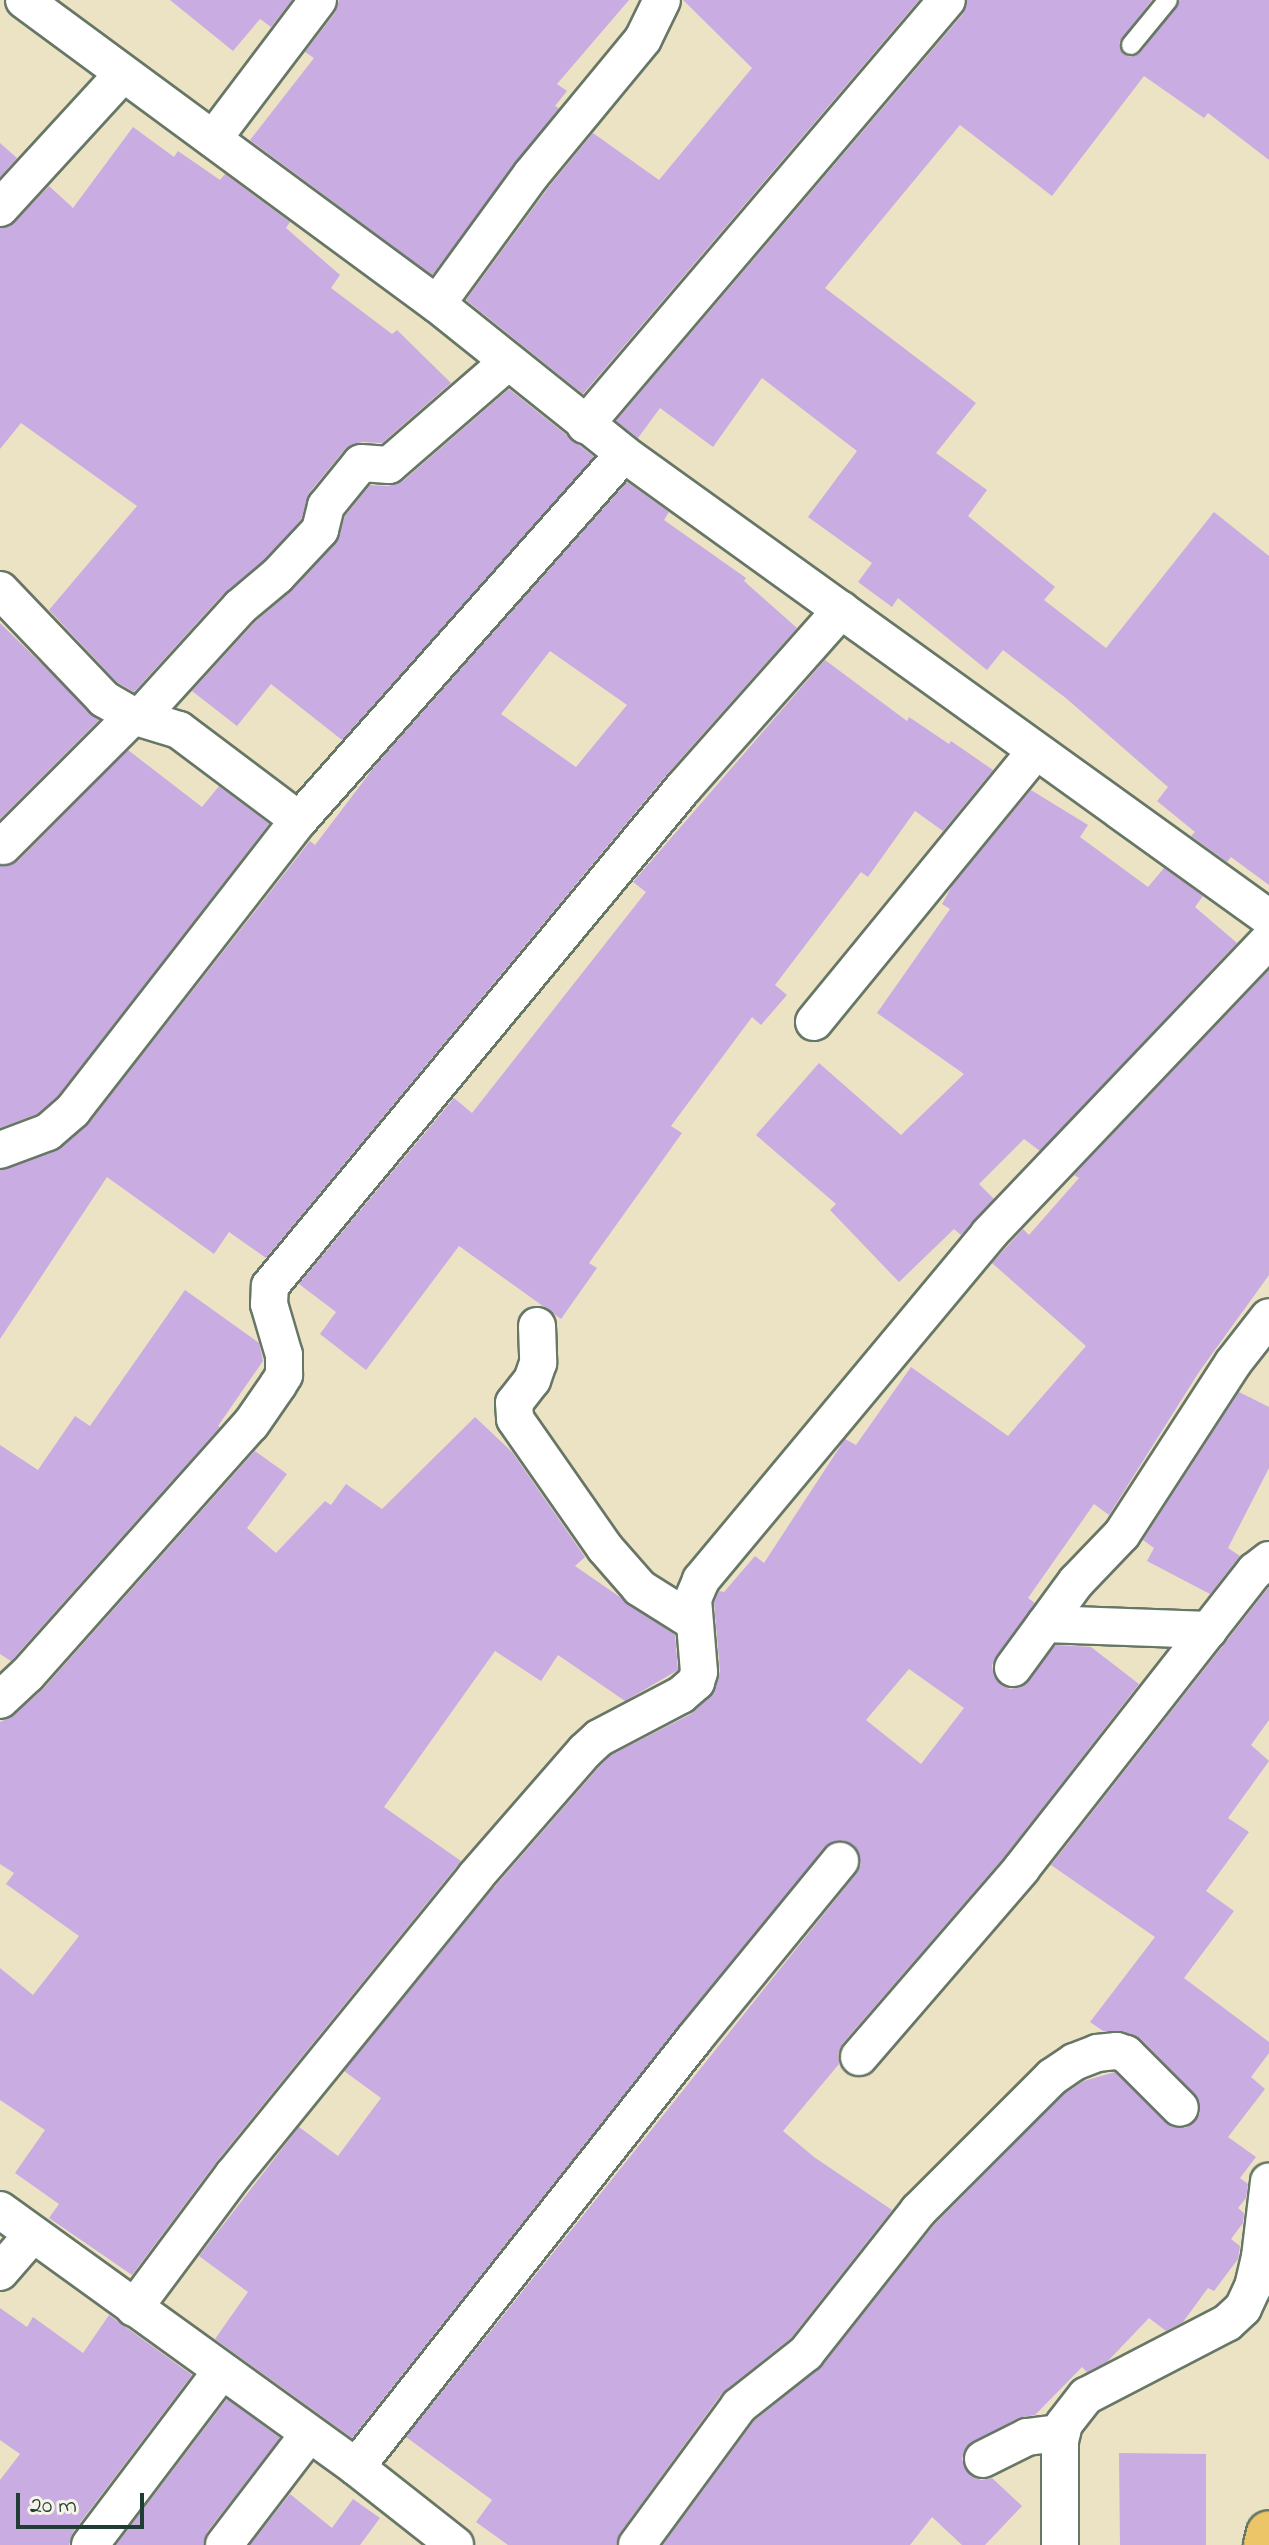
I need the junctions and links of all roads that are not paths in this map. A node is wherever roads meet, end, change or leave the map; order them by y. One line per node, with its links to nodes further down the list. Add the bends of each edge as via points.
1 (24, 0): 7 (street)
2 (318, 0): 8 (street)
3 (662, 0): 10 (street, via 643,39 531,175)
4 (947, 0): 12 (street)
5 (1168, 0): 6 (lane)
6 (1131, 45)
7 (122, 75): 8 (street); 9 (street)
8 (213, 139): 10 (street)
9 (0, 208)
10 (437, 304): 11 (street)
11 (508, 362): 12 (street); 16 (street, via 389,465 361,463 326,506 320,530)
12 (585, 425): 13 (street)
13 (624, 454): 15 (street); 18 (street)
14 (0, 590): 16 (street, via 104,699)
15 (841, 610): 17 (street); 31 (street, via 684,787 270,1286 269,1304 284,1355 278,1385 241,1435)
16 (136, 717): 18 (street, via 179,730); 19 (street)
17 (1035, 752): 20 (street); 22 (street)
18 (299, 820): 23 (street, via 73,1110 48,1132)
19 (3, 846)
20 (1269, 918)
21 (1269, 940): 27 (street, via 989,1234 701,1580 693,1599)
22 (814, 1022)
23 (0, 1150)
24 (1269, 1317): 28 (street, via 1233,1363 1122,1534)
25 (537, 1326): 27 (street, via 538,1363 514,1403 515,1419 605,1548 640,1588)
26 (1269, 1560): 29 (street)
27 (694, 1622): 39 (street, via 696,1682 585,1751 455,1901 234,2174)
28 (1045, 1624): 29 (street); 30 (street)
29 (1209, 1630): 33 (street, via 1021,1869)
30 (1013, 1668)
31 (0, 1700)
32 (840, 1861): 44 (street)
33 (859, 2057)
34 (1180, 2108): 49 (street, via 1117,2051 1074,2062 1052,2077 918,2211 806,2353 739,2406)
35 (1269, 2182): 41 (street, via 1260,2257 1243,2308 1227,2323 1086,2396)
36 (0, 2210): 37 (street)
37 (33, 2234): 38 (street); 39 (street)
38 (0, 2272)
39 (134, 2308): 40 (street)
40 (221, 2372): 42 (street); 46 (street)
41 (1062, 2433): 43 (street, via 1027,2437); 50 (street)
42 (309, 2434): 44 (street); 47 (street)
43 (983, 2459)
44 (356, 2467): 48 (street)
45 (1269, 2533): 51 (highway)
46 (90, 2545)
47 (224, 2545)
48 (455, 2545)
49 (637, 2545)
50 (1060, 2545)
51 (1266, 2545)

